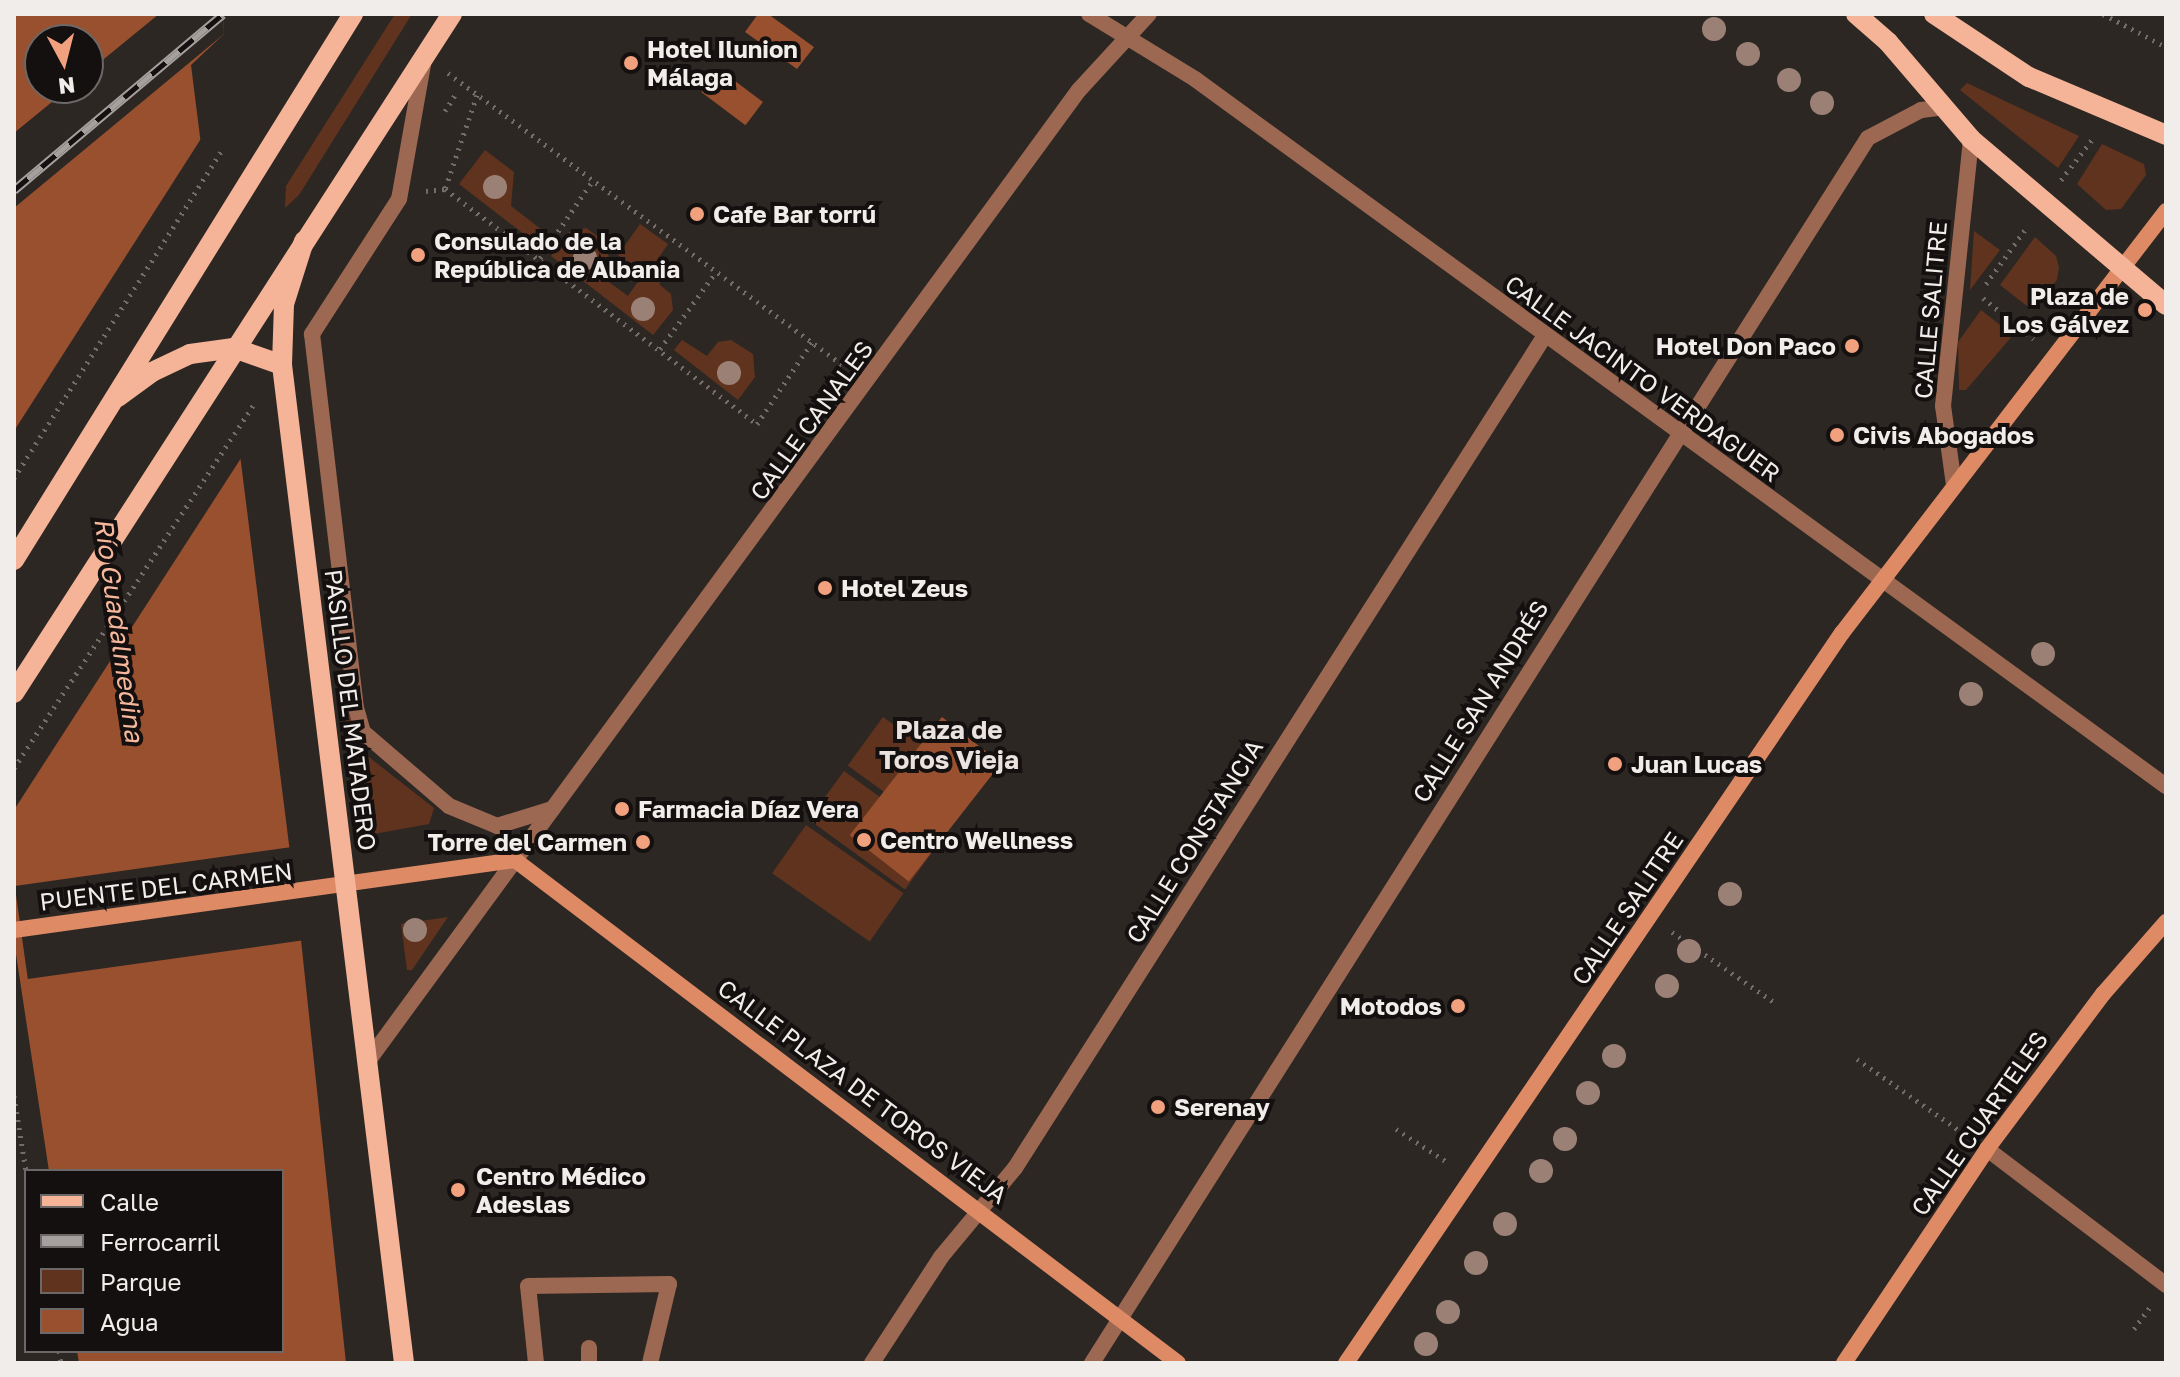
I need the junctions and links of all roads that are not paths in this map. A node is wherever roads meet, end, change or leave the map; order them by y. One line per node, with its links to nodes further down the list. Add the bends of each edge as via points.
1 (353, 14): 19 (main road)
2 (452, 14): 8 (main road)
3 (1089, 14): 7 (street, CALLE JACINTO VERDAGUER)
4 (1149, 14): 7 (street, CALLE CANALES)
5 (1856, 14): 9 (main road)
6 (1934, 14): 10 (main road, via 2029,77)
7 (1128, 38): 16 (street, CALLE JACINTO VERDAGUER, via 1206,87); 26 (street, CALLE CANALES, via 1079,90)
8 (425, 56): 13 (main road); 26 (street, PASILLO DEL MATADERO, via 399,199 312,334 356,708 363,732 449,806 497,826)
9 (1944, 107): 11 (main road); 20 (street, CALLE SAN ANDRÉS, via 1921,110 1868,138)
10 (2166, 135)
11 (1971, 139): 14 (main road); 21 (street, CALLE SALITRE, via 1943,406)
12 (2166, 211): 14 (main road, CALLE SALITRE)
13 (304, 241): 17 (main road); 18 (main road, PASILLO DEL MATADERO, via 284,304)
14 (2121, 267): 15 (main road); 21 (main road, CALLE SALITRE)
15 (2166, 305)
16 (1544, 337): 20 (street, CALLE JACINTO VERDAGUER); 33 (street, CALLE CONSTANCIA, via 1015,1168)
17 (234, 348): 18 (main road); 19 (main road, via 190,354 152,372); 24 (main road)
18 (282, 365): 28 (main road, PASILLO DEL MATADERO)
19 (109, 404): 22 (main road)
20 (1678, 433): 23 (street, CALLE JACINTO VERDAGUER); 35 (street, CALLE SAN ANDRÉS)
21 (1954, 485): 23 (main road, CALLE SALITRE)
22 (14, 560)
23 (1881, 581): 25 (street, CALLE JACINTO VERDAGUER); 42 (main road, CALLE SALITRE)
24 (14, 693)
25 (2166, 786)
26 (552, 809): 27 (street, CALLE CANALES)
27 (515, 860): 28 (main road, PUENTE DEL CARMEN); 31 (street); 33 (main road, CALLE PLAZA DE TOROS VIEJA)
28 (347, 885): 30 (main road, PUENTE DEL CARMEN); 31 (main road, PASILLO DEL MATADERO)
29 (2166, 922): 32 (main road, CALLE CUARTELES, via 2094,1005)
30 (14, 930)
31 (368, 1061): 36 (main road, PASILLO DEL MATADERO)
32 (1987, 1149): 34 (street); 43 (main road, CALLE CUARTELES)
33 (980, 1209): 35 (main road, CALLE PLAZA DE TOROS VIEJA); 39 (street, CALLE CONSTANCIA, via 941,1257)
34 (2166, 1285)
35 (1119, 1315): 40 (street, CALLE SAN ANDRÉS); 41 (main road, CALLE PLAZA DE TOROS VIEJA)
36 (404, 1363)
37 (536, 1363): 38 (street, via 528,1286 669,1284)
38 (650, 1363)
39 (872, 1363)
40 (1092, 1363)
41 (1178, 1363)
42 (1346, 1363)
43 (1844, 1363)

